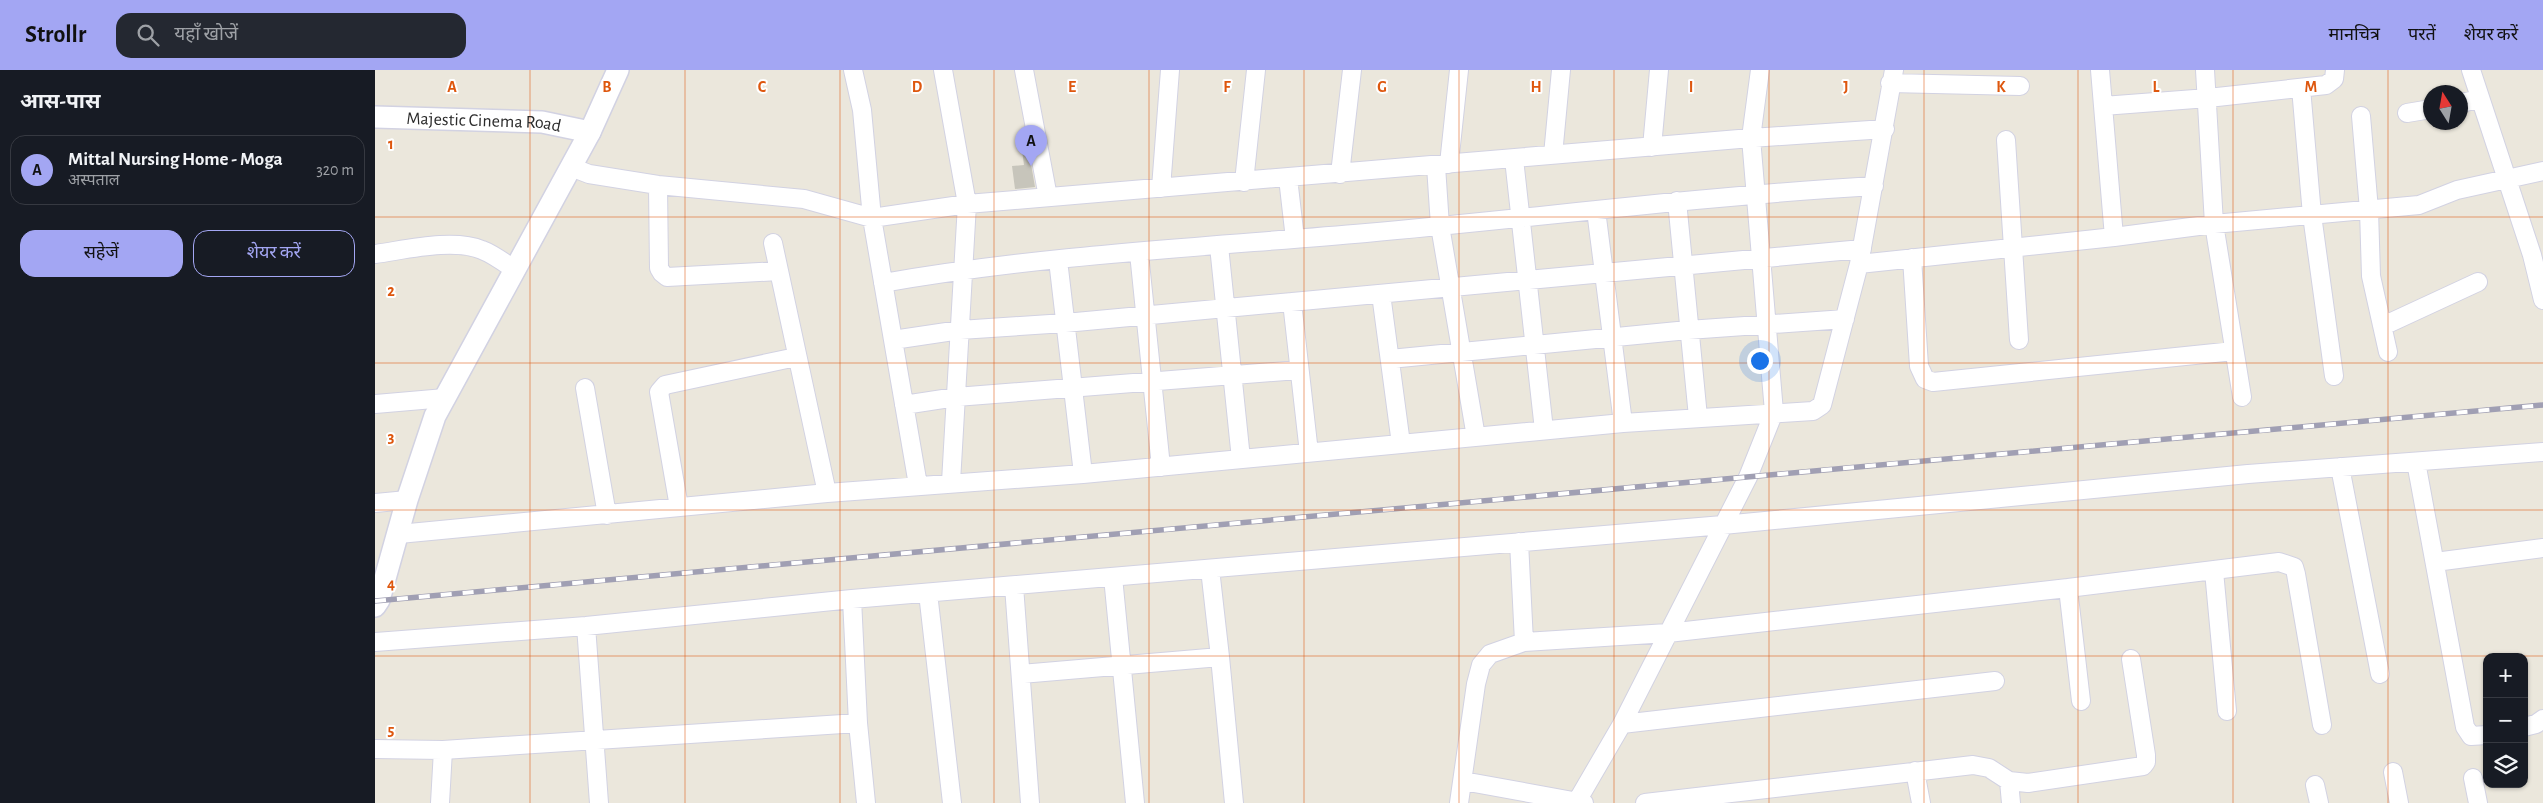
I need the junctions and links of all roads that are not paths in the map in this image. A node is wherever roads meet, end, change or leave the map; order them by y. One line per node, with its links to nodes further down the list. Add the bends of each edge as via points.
1 (617, 70): 28 (street)
2 (853, 70): 51 (street, via 862,110)
3 (943, 70): 47 (street)
4 (1023, 70): 45 (street)
5 (1170, 70): 43 (street)
6 (1256, 70): 40 (street)
7 (1352, 70): 37 (street)
8 (1459, 70): 34 (street)
9 (1561, 70): 32 (street)
10 (1760, 70): 29 (street)
11 (2100, 70): 22 (street)
12 (2205, 70): 19 (street)
13 (2335, 70): 18 (street, via 2334,79 2326,85)
14 (2471, 70): 20 (street)
15 (1655, 71): 31 (street)
16 (1892, 76): 17 (street); 27 (street)
17 (2020, 86)
18 (2301, 88): 19 (street); 50 (street)
19 (2208, 98): 22 (street); 53 (street)
20 (2479, 99): 21 (street); 38 (street)
21 (2468, 101)
22 (2103, 106): 55 (street)
23 (2423, 110): 24 (street)
24 (2407, 113)
25 (2361, 116): 49 (street)
26 (375, 117): 28 (street, Majestic Cinema Road, via 542,122)
27 (1885, 129): 29 (street); 42 (street)
28 (591, 132): 35 (street)
29 (1751, 138): 31 (street); 44 (street)
30 (2006, 140): 59 (street)
31 (1652, 147): 32 (street)
32 (1553, 156): 33 (street)
33 (1514, 159): 34 (street); 52 (street)
34 (1443, 165): 37 (street); 54 (street)
35 (571, 167): 41 (street, via 589,174); 68 (street)
36 (2543, 171): 38 (street)
37 (1340, 174): 39 (street)
38 (2507, 177): 49 (street, via 2452,192 2427,204); 76 (street)
39 (1288, 178): 40 (street); 56 (street)
40 (1244, 182): 43 (street)
41 (658, 185): 51 (street, via 804,199); 69 (street, via 659,268 667,278)
42 (1874, 186): 44 (street); 62 (street)
43 (1161, 188): 45 (street)
44 (1755, 193): 46 (street); 64 (street)
45 (1048, 197): 47 (street)
46 (1677, 202): 48 (street); 66 (street)
47 (967, 204): 51 (street); 67 (street)
48 (1596, 210): 52 (street); 70 (street)
49 (2369, 210): 50 (street); 83 (street, via 2371,276)
50 (2312, 216): 53 (street); 97 (street)
51 (872, 218): 72 (street)
52 (1520, 218): 54 (street); 71 (street)
53 (2214, 224): 55 (street); 90 (street)
54 (1440, 226): 56 (street); 74 (street)
55 (2114, 237): 59 (street)
56 (1295, 239): 58 (street)
57 (773, 243): 69 (street)
58 (1219, 246): 60 (street); 78 (street)
59 (2013, 248): 63 (street); 88 (street)
60 (1139, 253): 65 (street); 79 (street)
61 (375, 254): 68 (street, via 412,247 481,249)
62 (1861, 256): 63 (street); 64 (street); 80 (street)
63 (1912, 258): 90 (street, via 1919,366 1925,379 1933,382)
64 (1761, 259): 66 (street); 82 (street)
65 (1058, 260): 67 (street); 81 (street)
66 (1683, 267): 70 (street); 85 (street)
67 (963, 269): 72 (street); 84 (street)
68 (515, 270): 103 (street)
69 (779, 271): 93 (street)
70 (1603, 273): 71 (street); 86 (street)
71 (1527, 280): 74 (street); 89 (street)
72 (883, 282): 87 (street)
73 (2478, 282): 83 (street)
74 (1450, 288): 75 (street); 92 (street)
75 (1381, 294): 77 (street); 94 (street)
76 (2543, 300)
77 (1292, 302): 78 (street); 95 (street)
78 (1225, 308): 79 (street); 96 (street)
79 (1146, 316): 81 (street); 98 (street)
80 (1845, 319): 82 (street); 106 (street, via 1822,405 1807,413)
81 (1065, 323): 84 (street); 100 (street)
82 (1765, 326): 85 (street); 106 (street)
83 (2383, 326): 91 (street)
84 (960, 330): 87 (street); 101 (street)
85 (1688, 330): 86 (street); 107 (street)
86 (1612, 339): 89 (street); 108 (street)
87 (893, 340): 105 (street)
88 (2019, 340)
89 (1535, 346): 92 (street); 109 (street)
90 (2234, 351): 102 (street)
91 (2388, 352)
92 (1461, 353): 94 (street); 110 (street)
93 (797, 357): 121 (street); 124 (street, via 665,385 659,392)
94 (1390, 359): 111 (street)
95 (1298, 370): 96 (street); 113 (street)
96 (1232, 375): 98 (street); 114 (street)
97 (2334, 376)
98 (1152, 381): 100 (street); 116 (street)
99 (585, 388): 125 (street)
100 (1073, 388): 101 (street); 118 (street)
101 (956, 396): 105 (street); 119 (street)
102 (2242, 397)
103 (445, 398): 104 (street); 122 (street, via 435,416)
104 (375, 404)
105 (904, 405): 120 (street)
106 (1774, 412): 107 (street); 126 (street, via 1748,477)
107 (1698, 416): 108 (street)
108 (1623, 423): 109 (street)
109 (1544, 430): 110 (street)
110 (1476, 437): 111 (street)
111 (1401, 444): 113 (street)
112 (2543, 452): 115 (street)
113 (1309, 453): 114 (street)
114 (1241, 459): 116 (street)
115 (2416, 462): 117 (street); 130 (street)
116 (1161, 467): 118 (street)
117 (2340, 467): 126 (street); 147 (street)
118 (1083, 474): 119 (street)
119 (951, 482): 120 (street)
120 (918, 485): 121 (street)
121 (827, 493): 124 (street)
122 (407, 500): 123 (street); 127 (street)
123 (375, 503)
124 (679, 507): 125 (street)
125 (607, 515): 127 (street)
126 (1723, 525): 128 (street); 140 (street)
127 (399, 534): 138 (street)
128 (1519, 542): 131 (street); 142 (street)
129 (2543, 548): 130 (street)
130 (2435, 562): 156 (street, via 2465,727 2471,736)
131 (1210, 569): 133 (street); 143 (street)
132 (2214, 571): 135 (street); 150 (street); 154 (street, via 2279,562 2294,567)
133 (1113, 578): 134 (street); 145 (street)
134 (1014, 586): 136 (street); 146 (street)
135 (2068, 588): 140 (street); 149 (street)
136 (928, 593): 137 (street); 169 (street)
137 (852, 599): 139 (street); 152 (street)
138 (375, 606)
139 (586, 626): 141 (street); 157 (street)
140 (1668, 633): 142 (street); 153 (street)
141 (375, 642)
142 (1524, 642): 163 (street, via 1490,654 1481,665)
143 (1220, 657): 145 (street); 172 (street)
144 (2131, 659): 164 (street, via 2146,756 2143,766 2044,783)
145 (1121, 667): 146 (street); 171 (street)
146 (1021, 674): 170 (street)
147 (2380, 674)
148 (1995, 681): 153 (street)
149 (2081, 701)
150 (2227, 711)
151 (2543, 719): 155 (street)
152 (859, 724): 157 (street); 168 (street)
153 (1621, 724): 174 (street)
154 (2323, 726)
155 (2528, 726)
156 (2483, 735)
157 (594, 741): 159 (street); 167 (street)
158 (375, 749): 159 (street)
159 (443, 750): 166 (street)
160 (1915, 771): 164 (street, via 1982,765); 175 (street); 176 (street)
161 (2393, 772): 179 (street)
162 (2473, 778): 180 (street)
163 (1463, 781): 173 (street); 174 (street)
164 (2009, 781): 177 (street)
165 (2315, 785): 178 (street)
166 (440, 803)
167 (599, 803)
168 (866, 803)
169 (952, 803)
170 (1030, 803)
171 (1135, 803)
172 (1235, 803)
173 (1459, 803)
174 (1579, 803)
175 (1645, 803)
176 (1921, 803)
177 (2011, 803)
178 (2319, 803)
179 (2399, 803)
180 (2478, 803)

